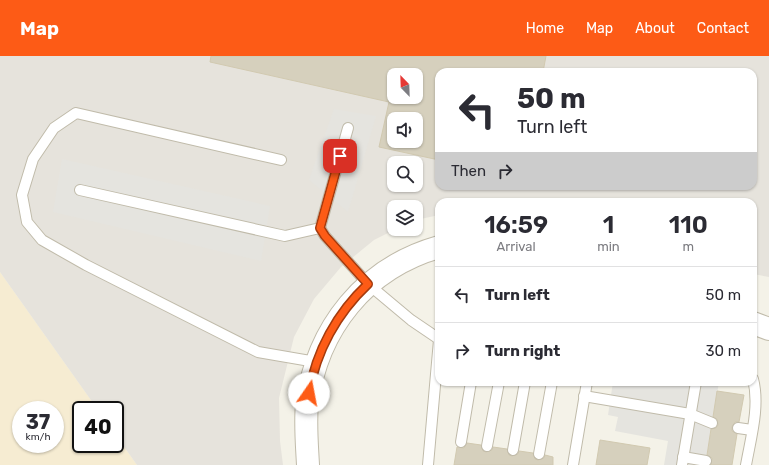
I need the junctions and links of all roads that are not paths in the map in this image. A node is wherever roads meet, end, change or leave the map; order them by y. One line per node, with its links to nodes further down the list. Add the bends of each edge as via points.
1 (348, 128): 4 (lane)
2 (281, 160): 10 (lane, via 76,113 54,128 33,159 22,195 27,222 42,240 258,352)
3 (80, 190): 4 (lane, via 285,236)
4 (320, 228): 6 (lane)
5 (435, 248): 6 (street, via 406,259)
6 (368, 284): 9 (lane); 10 (street, via 339,317)
7 (757, 324): 8 (street)
8 (769, 329)
9 (435, 337)
10 (316, 362): 30 (street, via 306,415)
11 (435, 385): 31 (lane)
12 (470, 386): 24 (lane)
13 (498, 386): 25 (lane)
14 (524, 386): 26 (lane)
15 (551, 386): 27 (lane)
16 (586, 386): 19 (lane)
17 (695, 386): 20 (lane)
18 (754, 386): 23 (lane, via 756,394)
19 (584, 396): 20 (lane); 32 (lane)
20 (690, 414): 21 (lane); 28 (lane)
21 (712, 423)
22 (738, 428): 23 (lane)
23 (752, 430): 33 (lane)
24 (461, 442)
25 (487, 446)
26 (514, 450)
27 (539, 454)
28 (682, 461): 29 (lane)
29 (706, 461)
30 (308, 465)
31 (428, 465)
32 (573, 465)
33 (746, 465)

